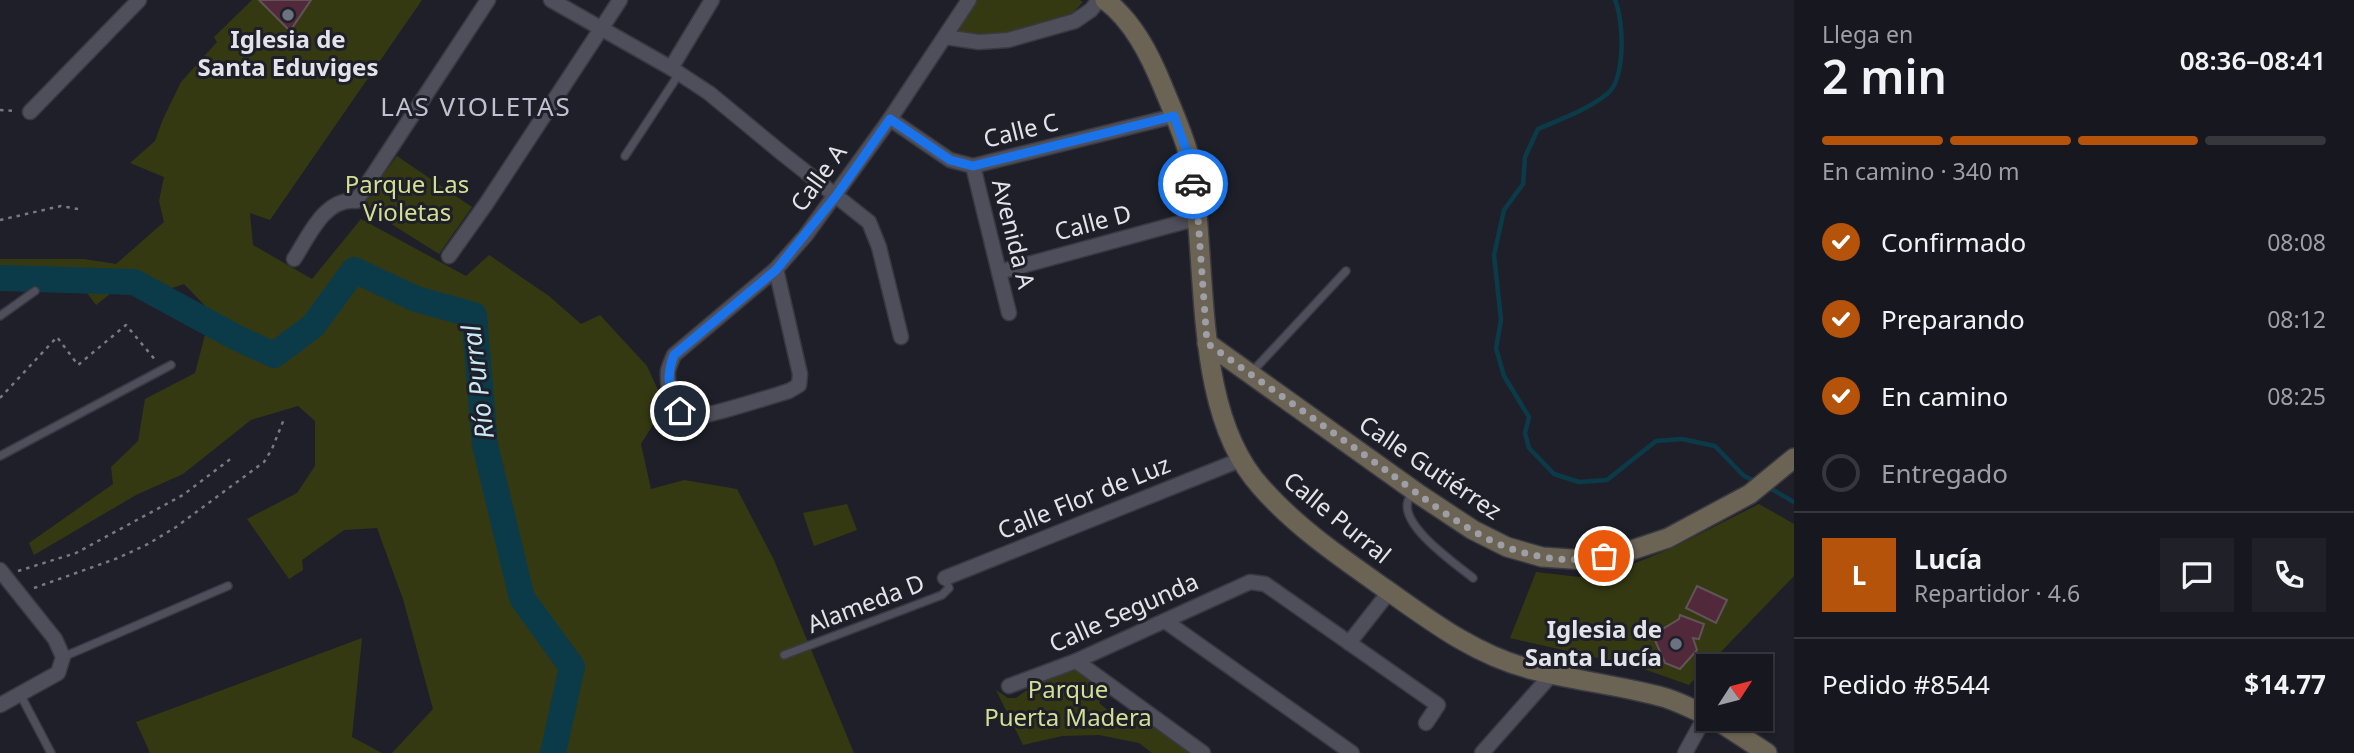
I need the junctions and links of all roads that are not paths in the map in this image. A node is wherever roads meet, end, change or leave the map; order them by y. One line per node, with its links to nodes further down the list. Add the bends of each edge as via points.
1 (139, 0): 12 (street)
2 (488, 0): 20 (street, via 356,201 340,202 324,213)
3 (551, 0): 9 (street)
4 (620, 0): 9 (street)
5 (712, 0): 11 (street)
6 (969, 0): 10 (street, Calle A)
7 (1099, 0): 10 (street, via 1074,21 1008,40)
8 (1105, 0): 13 (street, Calle Purral, via 1131,26 1155,66)
9 (603, 30): 11 (street); 19 (street)
10 (945, 37): 14 (street, Calle A)
11 (675, 70): 15 (lane); 17 (street)
12 (30, 113)
13 (1174, 116): 16 (street, Calle C); 18 (street, Calle Purral, via 1188,155)
14 (890, 119): 16 (street, Calle C, via 950,160); 17 (street, Calle A)
15 (625, 156)
16 (973, 166): 23 (street, Avenida A)
17 (836, 196): 21 (street, Calle A); 27 (street, via 869,222)
18 (1198, 218): 23 (street, Calle D); 28 (street, Calle Purral)
19 (449, 256)
20 (294, 259)
21 (776, 270): 21 (street, Calle A, via 674,355 668,370 671,398 689,417 799,385)
22 (1346, 271): 30 (lane)
23 (999, 272): 25 (street, Avenida A)
24 (35, 291): 26 (lane)
25 (1009, 313)
26 (0, 316)
27 (901, 337)
28 (1207, 343): 30 (street, Calle Gutiérrez); 33 (street, Calle Purral, via 1217,396)
29 (167, 367): 31 (lane)
30 (1250, 374): 34 (street, Calle Gutiérrez)
31 (0, 456)
32 (1794, 458): 34 (street, Calle Gutiérrez, via 1751,494 1668,538 1585,560 1542,557 1507,547)
33 (1240, 460): 36 (street, Calle Flor de Luz); 39 (street, Calle Purral, via 1259,486 1316,540)
34 (1414, 491): 37 (lane, via 1407,501 1408,511 1419,533)
35 (2, 572): 43 (street, via 55,639)
36 (945, 578): 42 (lane, Alameda D, via 949,588 942,595)
37 (1473, 578)
38 (228, 586): 43 (lane)
39 (1390, 592): 41 (street); 45 (street, Calle Purral, via 1492,657)
40 (1165, 621): 41 (street, Calle Segunda, via 1257,582); 44 (street, Calle Segunda); 55 (street)
41 (1349, 643): 50 (street, via 1438,705)
42 (784, 655)
43 (63, 657): 47 (street, via 58,673)
44 (1076, 661): 46 (street, Calle Segunda); 54 (street)
45 (1552, 674): 49 (street, Calle Purral, via 1660,696); 56 (street)
46 (1009, 686)
47 (20, 694): 48 (street); 53 (lane)
48 (0, 705)
49 (1696, 711)
50 (1426, 723)
51 (1699, 732): 57 (street)
52 (1733, 732): 58 (street, Calle Purral)
53 (51, 753)
54 (1203, 753)
55 (1352, 753)
56 (1482, 753)
57 (1685, 753)
58 (1767, 753)

